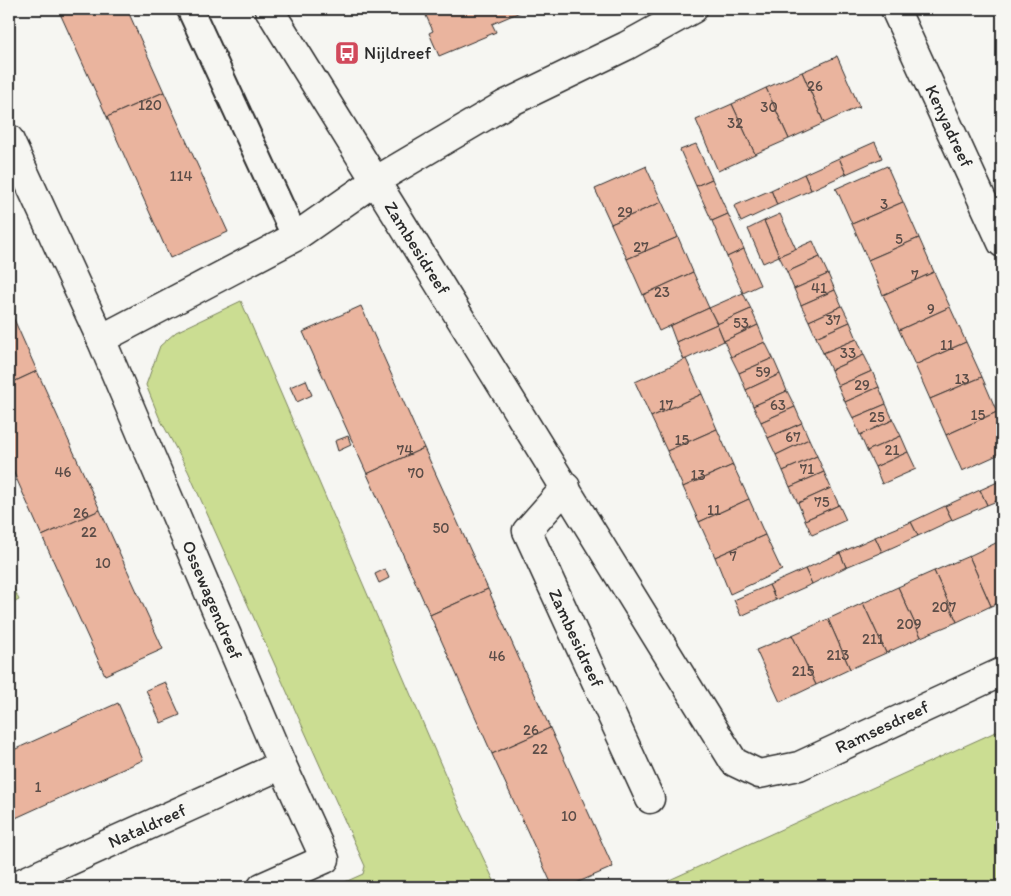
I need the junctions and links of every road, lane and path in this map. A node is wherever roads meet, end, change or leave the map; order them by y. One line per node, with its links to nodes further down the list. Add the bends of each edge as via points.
1 (190, 9): 7 (lane)
2 (269, 9): 6 (street, Zambesidreef)
3 (693, 9): 6 (street, via 626,46 504,105)
4 (895, 9): 8 (street, Kenyadreef)
5 (9, 139): 9 (street, Ossewagendreef)
6 (375, 181): 7 (street); 10 (street, Zambesidreef)
7 (295, 238): 9 (street)
8 (1002, 243)
9 (100, 339): 12 (street, Ossewagendreef)
10 (566, 487): 13 (street, Zambesidreef, via 734,762); 14 (street, Zambesidreef, via 527,531)
11 (1002, 672): 13 (street, Ramsesdreef, via 799,766)
12 (282, 765): 15 (street, Nataldreef); 16 (street, Ossewagendreef, via 325,859)
13 (759, 774)
14 (650, 799)
15 (12, 887)
16 (262, 887)

